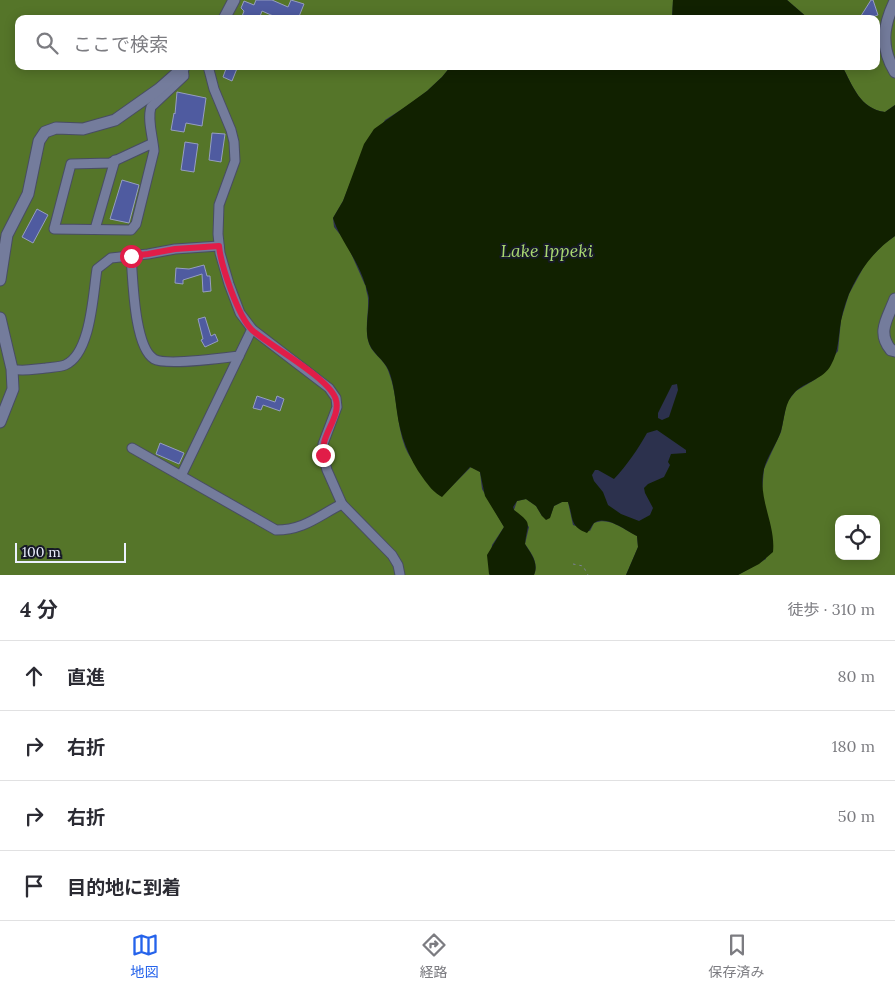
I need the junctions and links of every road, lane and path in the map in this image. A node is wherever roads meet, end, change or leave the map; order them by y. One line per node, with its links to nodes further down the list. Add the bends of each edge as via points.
1 (234, 0): 3 (street)
2 (895, 1): 7 (street, via 884,29 890,63)
3 (226, 15)
4 (181, 70): 13 (street, via 115,120 45,132 39,141 28,194 7,235)
5 (184, 70): 8 (street, via 184,76 151,107)
6 (209, 70): 11 (street, via 234,142 235,161 220,205)
7 (895, 72)
8 (153, 144): 9 (street); 10 (street, via 136,224 131,230)
9 (115, 160): 10 (street); 10 (street, via 110,163 71,164 54,229)
10 (95, 229)
11 (219, 246): 12 (street); 16 (street, via 240,313)
12 (131, 256): 18 (street, via 136,311 146,352 155,360 168,362); 19 (street, via 111,258 97,269 86,337 80,352 72,360 64,365 20,371)
13 (0, 280)
14 (895, 299): 17 (street, via 883,331 885,342)
15 (0, 318): 19 (street)
16 (252, 330): 18 (street); 23 (street, via 298,362 336,398 337,408 323,455)
17 (895, 351)
18 (239, 356): 22 (street)
19 (12, 369): 20 (street, via 13,389)
20 (0, 422)
21 (132, 448): 22 (street)
22 (181, 476): 23 (street, via 276,530 291,530 309,523)
23 (342, 504): 25 (street, via 392,555)
24 (573, 564): 26 (path, via 584,566)
25 (400, 575)
26 (588, 575)

